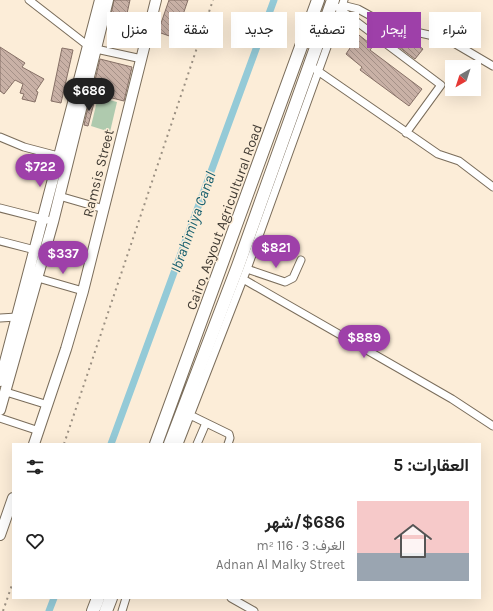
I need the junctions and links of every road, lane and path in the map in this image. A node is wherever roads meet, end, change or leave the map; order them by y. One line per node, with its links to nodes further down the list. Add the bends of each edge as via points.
1 (29, 0): 7 (street)
2 (100, 0): 7 (main road)
3 (108, 0): 7 (main road)
4 (156, 0): 8 (main road, Ramsis Street)
5 (318, 0): 22 (highway, Cairo, Asyout Agricultural Road)
6 (338, 3): 9 (street, via 358,9 389,26 447,39); 10 (highway, Cairo, Asyout Agricultural Road); 11 (street, via 441,85)
7 (91, 47): 8 (street); 13 (main road)
8 (142, 59): 17 (main road, Ramsis Street)
9 (493, 66)
10 (314, 68): 11 (street); 23 (highway, Cairo, Asyout Agricultural Road)
11 (406, 133): 14 (street, via 438,154 459,161)
12 (0, 137): 13 (street)
13 (63, 158): 15 (main road); 18 (main road)
14 (493, 187)
15 (59, 196): 17 (street); 18 (main road)
16 (0, 208): 18 (street)
17 (104, 209): 25 (main road, Ramsis Street)
18 (48, 220): 20 (main road); 24 (main road)
19 (0, 241): 20 (street)
20 (35, 250): 26 (main road)
21 (301, 260): 23 (street, via 293,278 285,282)
22 (224, 261): 23 (highway); 38 (highway, Cairo, Asyout Agricultural Road)
23 (242, 271): 32 (street, Cairo, Asyout Agricultural Road); 35 (street); 39 (highway, Cairo, Asyout Agricultural Road)
24 (38, 278): 25 (street); 29 (main road)
25 (83, 291): 31 (main road, Ramsis Street)
26 (17, 317): 27 (street); 28 (main road)
27 (0, 318)
28 (0, 381)
29 (6, 392): 30 (main road); 31 (street)
30 (1, 405)
31 (48, 405): 36 (main road, Ramsis Street)
32 (190, 416): 34 (street); 40 (street, Cairo, Asyout Agricultural Road)
33 (0, 418): 36 (street)
34 (206, 423): 41 (street); 42 (street, via 229,434)
35 (493, 426)
36 (39, 431): 37 (main road, Ramsis Street)
37 (34, 443)
38 (156, 443)
39 (170, 443)
40 (179, 443)
41 (197, 443)
42 (228, 443)
43 (12, 499): 44 (main road)
44 (4, 511): 45 (main road)
45 (0, 535)
46 (98, 599): 50 (highway)
47 (111, 599): 51 (highway)
48 (126, 599): 52 (street)
49 (233, 599): 53 (street)
50 (93, 611)
51 (106, 611)
52 (122, 611)
53 (254, 611)

